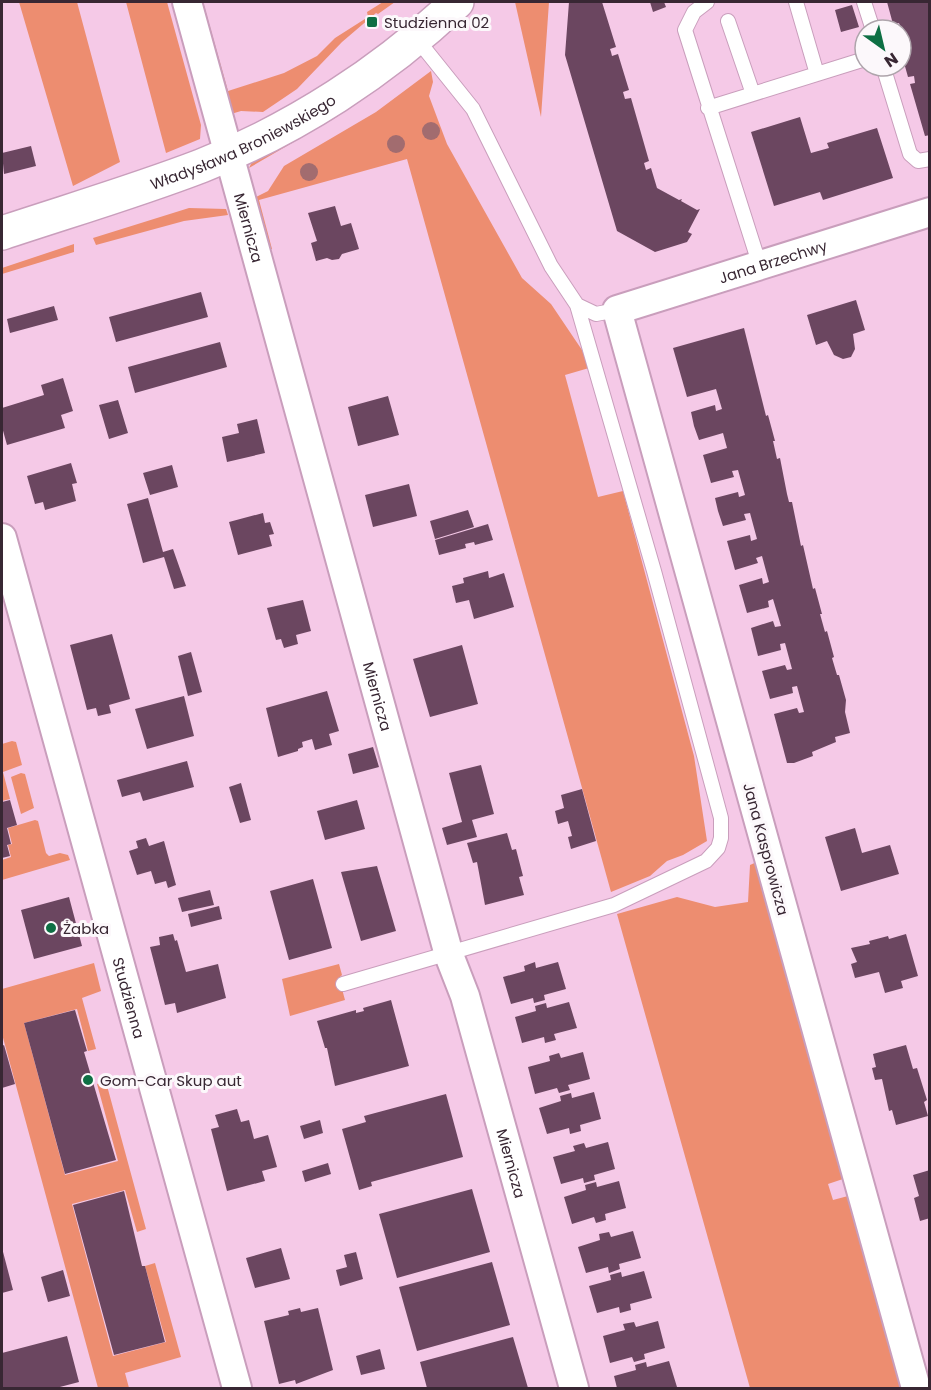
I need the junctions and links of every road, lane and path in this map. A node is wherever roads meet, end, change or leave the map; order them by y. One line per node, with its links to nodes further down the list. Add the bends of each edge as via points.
1 (187, 2): 14 (street, Miernicza)
2 (457, 2): 8 (street, Władysława Broniewskiego)
3 (707, 2): 13 (lane, via 694,12 685,30)
4 (796, 2): 10 (lane)
5 (864, 2): 6 (lane)
6 (869, 18)
7 (728, 21): 12 (lane)
8 (416, 38): 14 (street, Władysława Broniewskiego, via 329,101); 19 (lane, via 473,109 551,266)
9 (853, 63): 10 (lane)
10 (817, 74): 12 (lane)
11 (887, 78): 15 (lane, via 910,154 918,161)
12 (753, 94): 13 (lane)
13 (708, 108): 18 (lane)
14 (228, 154): 17 (street, Władysława Broniewskiego); 22 (street, Miernicza)
15 (930, 159)
16 (930, 212): 18 (street, Jana Brzechwy)
17 (2, 233)
18 (760, 266): 20 (street, Jana Brzechwy)
19 (577, 305): 20 (lane, via 596,314); 22 (lane, via 721,818 721,838 706,861 614,905)
20 (617, 310): 26 (street, Jana Kasprowicza)
21 (2, 538): 24 (street, Studzienna)
22 (449, 955): 23 (lane); 25 (street, Miernicza, via 465,996)
23 (343, 984)
24 (237, 1389)
25 (574, 1389)
26 (916, 1389)

